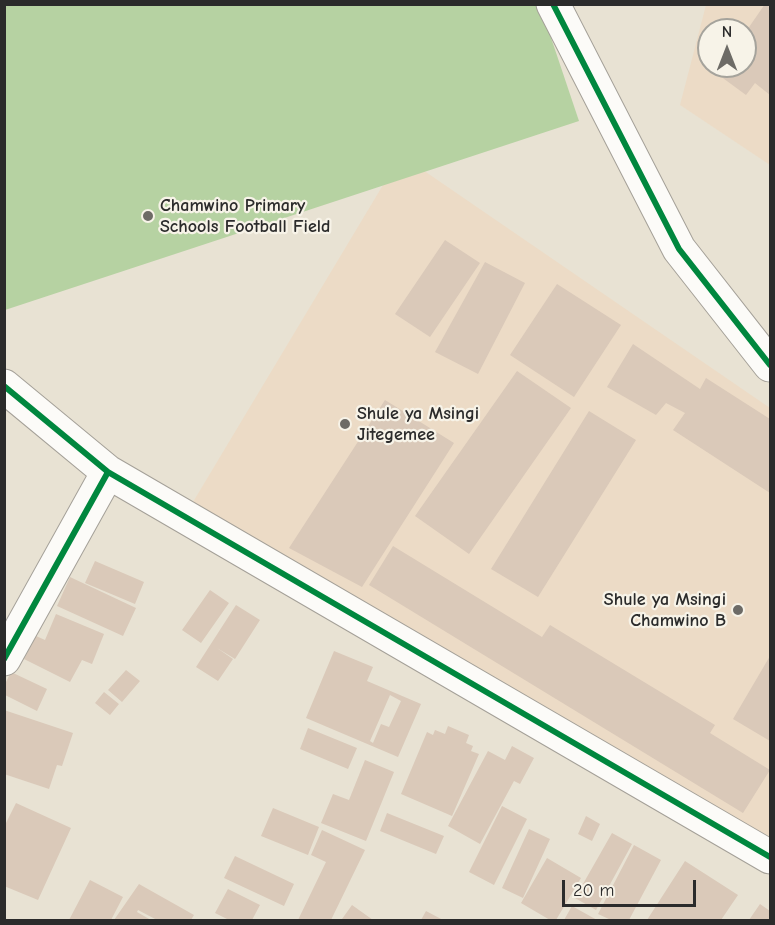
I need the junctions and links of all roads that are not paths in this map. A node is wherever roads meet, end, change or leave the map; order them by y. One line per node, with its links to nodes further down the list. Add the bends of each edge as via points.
1 (553, 4): 2 (street, via 679,249)
2 (771, 365)
3 (4, 386): 4 (street)
4 (108, 472): 5 (street); 6 (street)
5 (4, 659)
6 (771, 857)

